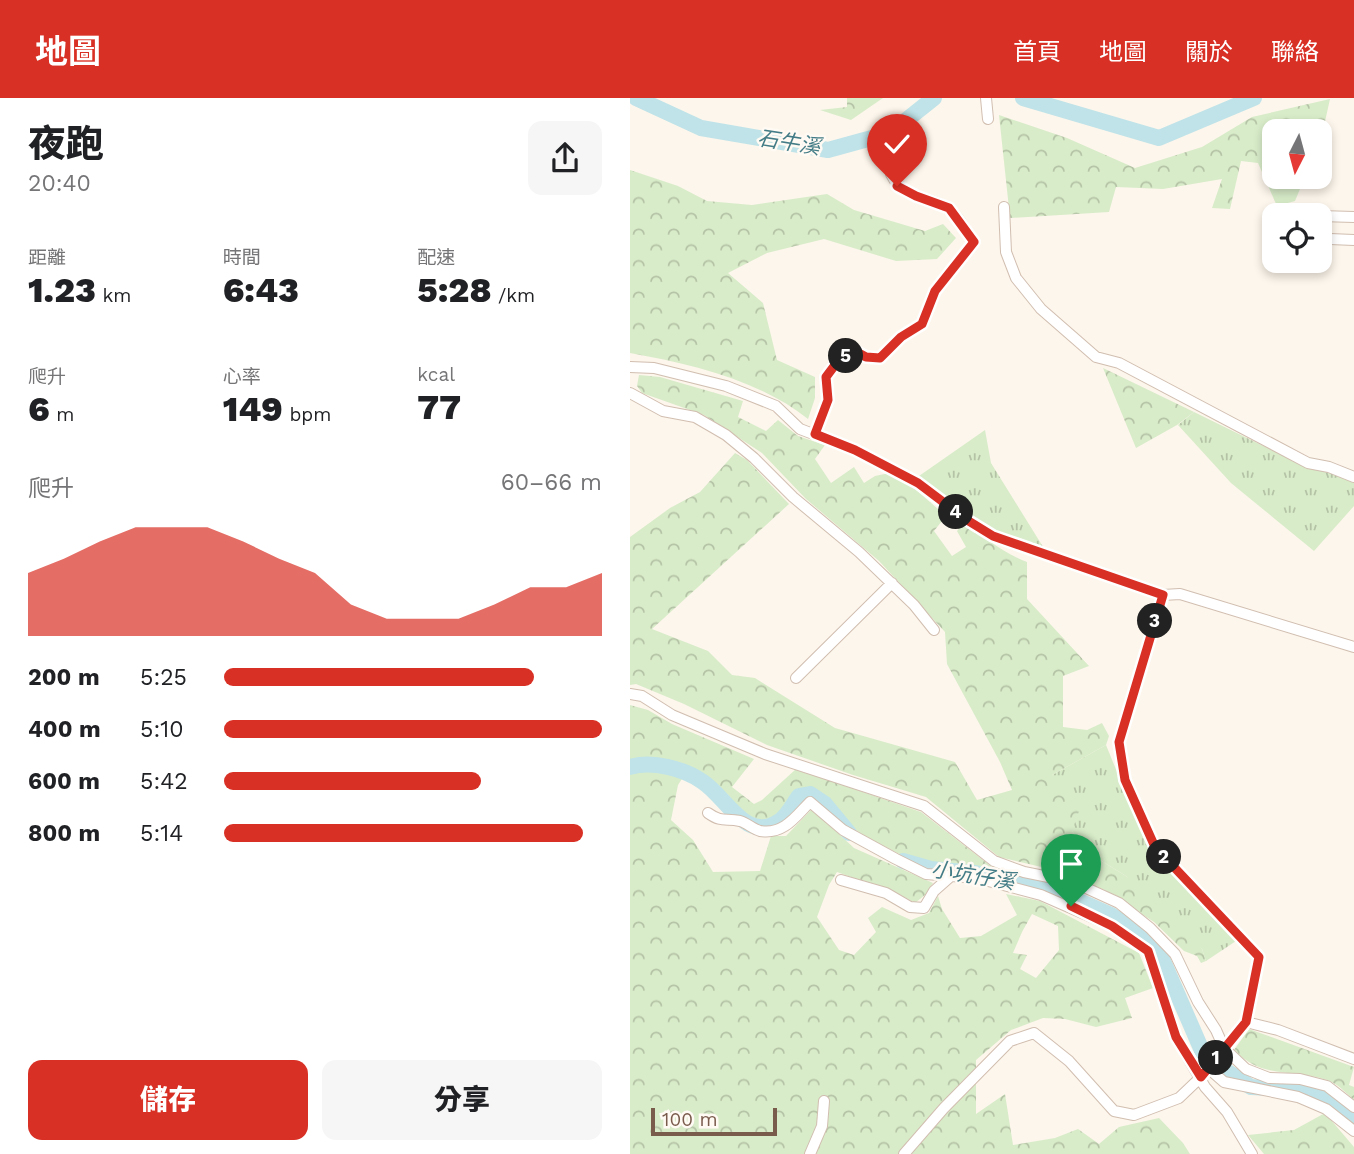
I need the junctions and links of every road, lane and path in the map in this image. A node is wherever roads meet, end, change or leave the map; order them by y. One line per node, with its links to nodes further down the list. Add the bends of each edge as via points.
1 (986, 98): 2 (street)
2 (988, 119)
3 (891, 174): 11 (street, via 897,186 949,208 974,242 935,291 922,324 880,358 853,350 835,365 826,377 828,400)
4 (1004, 207): 12 (street, via 1006,252 1016,278 1041,309 1096,356 1119,363 1308,463)
5 (1332, 217): 6 (street)
6 (1354, 218)
7 (1332, 239): 8 (street)
8 (1354, 240)
9 (630, 367): 11 (street, via 654,368 726,386 776,406 800,429)
10 (630, 393): 13 (street, via 663,411 695,417 726,435)
11 (815, 434): 14 (street, via 918,483 993,536)
12 (1354, 477)
13 (892, 583): 15 (street); 17 (street)
14 (1163, 595): 16 (street, via 1180,594); 24 (street, via 1119,742 1125,780 1155,847 1259,957)
15 (934, 630)
16 (1354, 647)
17 (796, 678)
18 (630, 694): 20 (street, via 765,754 924,806 994,861)
19 (708, 813): 21 (street, via 718,820 772,830 789,826 810,802 843,830 896,859 926,874)
20 (1024, 872): 23 (street); 25 (street, via 1073,882 1119,903 1150,928 1175,954)
21 (951, 876): 22 (street, via 923,908); 23 (street)
22 (841, 880)
23 (1041, 895): 28 (street, via 1112,926 1148,951 1176,1037)
24 (1246, 1022): 25 (street); 26 (street)
25 (1224, 1048): 27 (street); 30 (street, via 1246,1069 1269,1078 1327,1086)
26 (1354, 1059)
27 (1208, 1068): 28 (street); 31 (street, via 1224,1082 1298,1097 1326,1109)
28 (1201, 1077): 33 (street, via 1179,1098 1134,1115 1114,1111 1069,1061 1034,1034 1010,1041); 34 (street)
29 (824, 1101): 32 (street, via 822,1126)
30 (1354, 1107)
31 (1354, 1131)
32 (810, 1154)
33 (904, 1154)
34 (1252, 1154)

